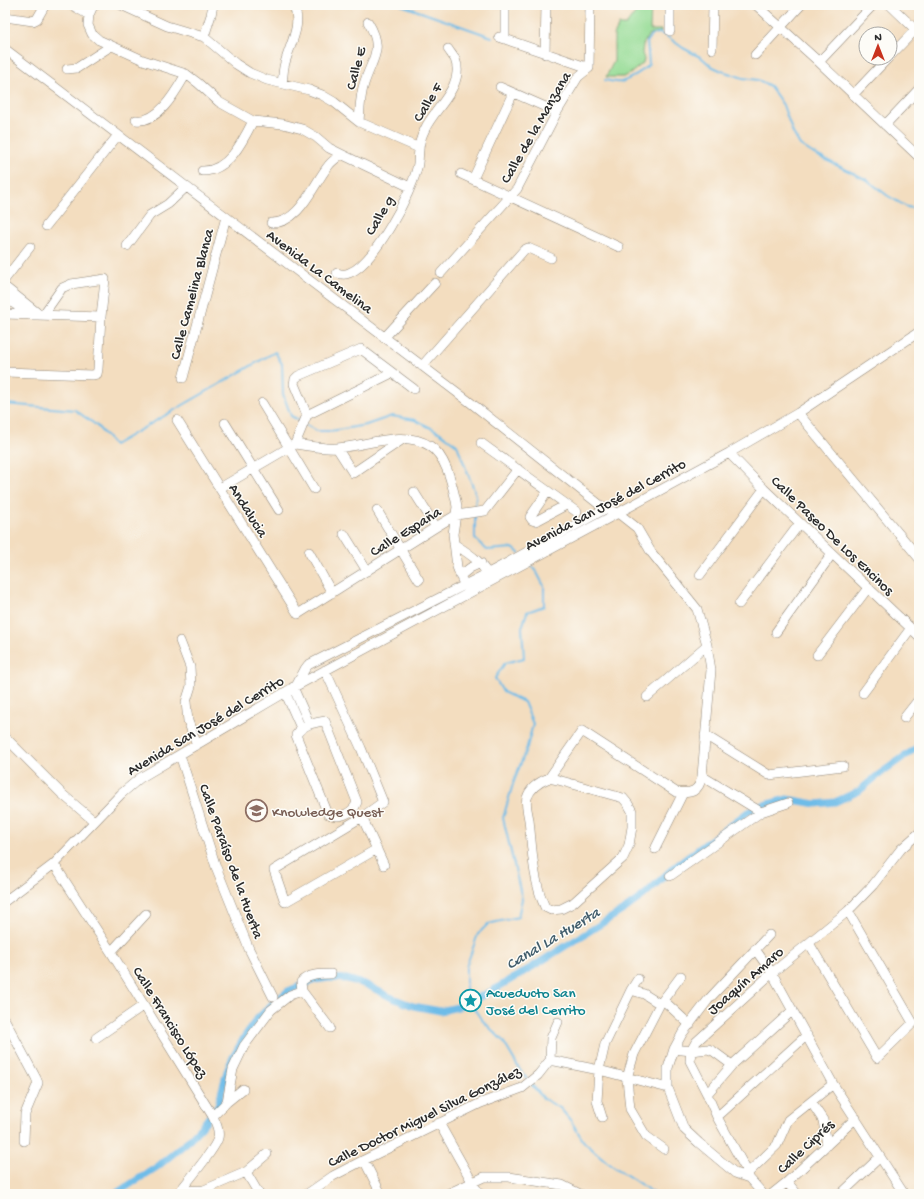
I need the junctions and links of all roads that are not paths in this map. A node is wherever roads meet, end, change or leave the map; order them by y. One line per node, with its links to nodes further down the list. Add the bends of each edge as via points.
1 (45, 5): 16 (street, via 37,20)
2 (72, 5): 15 (street)
3 (213, 5): 21 (street)
4 (293, 5): 34 (street, via 295,32 284,67)
5 (505, 5): 27 (street, via 502,38)
6 (546, 5): 27 (street)
7 (590, 5): 31 (street)
8 (670, 5): 20 (street)
9 (713, 5): 26 (street)
10 (756, 5): 18 (street)
11 (801, 5): 18 (street)
12 (873, 5): 29 (street)
13 (890, 5): 19 (street)
14 (125, 6): 21 (street, via 167,26)
15 (92, 8): 22 (street, via 88,25 92,34)
16 (5, 17)
17 (368, 22): 42 (street, Calle E, via 375,34 377,47 364,85)
18 (780, 27): 28 (street); 29 (street)
19 (918, 29): 23 (street)
20 (670, 31)
21 (204, 37): 34 (street, via 250,73)
22 (111, 46): 32 (street, via 77,68); 33 (street)
23 (898, 48)
24 (5, 49): 44 (street, Avenida La Camelina)
25 (448, 49): 45 (street, Calle F, via 455,60 455,83 449,96 425,129)
26 (712, 49)
27 (545, 54): 31 (street)
28 (756, 55)
29 (819, 62): 38 (street)
30 (880, 66): 38 (street)
31 (589, 68): 39 (street, Calle de la Manzana, via 578,78)
32 (67, 69)
33 (186, 74): 40 (street, via 165,106 146,120); 41 (street, via 219,102)
34 (282, 83): 42 (street, via 322,95)
35 (500, 87): 37 (street)
36 (919, 89): 43 (street)
37 (513, 93): 39 (street); 50 (street)
38 (853, 95): 43 (street)
39 (557, 112): 53 (street, Calle de la Manzana, via 517,189)
40 (136, 120)
41 (253, 121): 46 (street, via 302,129); 48 (street, via 234,154 213,170)
42 (359, 122): 45 (street)
43 (885, 125): 47 (street)
44 (118, 135): 51 (street, Avenida La Camelina); 56 (street)
45 (419, 148): 52 (street, Calle g, via 417,168)
46 (340, 154): 52 (street); 55 (street, via 290,218)
47 (919, 156)
48 (202, 171)
49 (461, 174): 50 (street)
50 (473, 179): 53 (street)
51 (186, 187): 54 (street, Avenida La Camelina); 57 (street, via 168,204 150,215)
52 (410, 187): 61 (street, Calle g, via 397,216 376,249 356,270 348,274)
53 (510, 196): 59 (street); 62 (street, Calle de la Manzana)
54 (226, 217): 72 (street, Avenida La Camelina); 76 (street, Calle Camelina Blanca)
55 (271, 223)
56 (46, 226)
57 (127, 246)
58 (30, 247): 63 (street)
59 (619, 247)
60 (550, 258): 73 (street, via 528,248 524,250)
61 (337, 273)
62 (441, 273)
63 (5, 279)
64 (434, 283): 72 (street)
65 (5, 288): 69 (street)
66 (5, 297): 68 (street)
67 (5, 314): 68 (street)
68 (30, 315): 69 (street)
69 (41, 315): 70 (street); 70 (street, via 62,288 71,284 105,280)
70 (101, 318): 74 (street, via 97,374)
71 (919, 332): 79 (street, Avenida San José del Cerrito)
72 (384, 338): 73 (street, Avenida La Camelina)
73 (422, 366): 96 (street, Avenida La Camelina)
74 (5, 372)
75 (392, 373): 77 (street); 80 (street); 80 (street, via 360,349 298,376 294,384)
76 (183, 378)
77 (414, 389)
78 (262, 403): 85 (street)
79 (798, 413): 87 (street, Avenida San José del Cerrito); 110 (street)
80 (306, 417): 85 (street, via 300,433)
81 (177, 420): 90 (street, Andalucia)
82 (225, 423): 88 (street)
83 (403, 440): 86 (street, via 382,440); 86 (street, via 353,473); 101 (street, via 418,441 431,447 443,460)
84 (481, 443): 89 (street)
85 (291, 446): 86 (street); 88 (street); 91 (street)
86 (337, 448)
87 (729, 453): 92 (street, Calle Paseo De Los Encinos); 100 (street, Avenida San José del Cerrito)
88 (254, 469): 90 (street); 97 (street)
89 (518, 469): 93 (street); 101 (street, Calle España, via 487,509)
90 (220, 488): 121 (street, Andalucia)
91 (314, 489)
92 (764, 489): 102 (street, Calle Paseo De Los Encinos); 113 (street)
93 (548, 491): 95 (street); 95 (street, via 530,517 532,520 538,520)
94 (414, 492): 103 (street)
95 (566, 505): 99 (street)
96 (605, 509): 100 (street, Avenida La Camelina); 109 (street, Avenida San José del Cerrito)
97 (279, 510)
98 (377, 510): 106 (street)
99 (577, 512)
100 (618, 513): 109 (street, Avenida San José del Cerrito); 126 (street, via 637,528 651,552 697,609)
101 (461, 514): 103 (street, Calle España); 105 (street, via 453,527)
102 (800, 523): 108 (street, Calle Paseo De Los Encinos); 120 (street)
103 (436, 527): 106 (street, Calle España)
104 (344, 534): 112 (street)
105 (454, 544): 111 (street); 114 (street)
106 (400, 549): 112 (street, Calle España); 116 (street)
107 (309, 552): 119 (street)
108 (832, 554): 118 (street, Calle Paseo De Los Encinos); 123 (street)
109 (530, 555): 115 (street, Avenida San José del Cerrito)
110 (919, 558)
111 (481, 563): 114 (street); 115 (street)
112 (367, 571): 119 (street, Calle España)
113 (700, 575)
114 (460, 576): 117 (street)
115 (488, 577): 117 (street, Avenida San José del Cerrito)
116 (419, 580)
117 (468, 588): 128 (street, Avenida San José del Cerrito); 129 (street, Avenida San José del Cerrito)
118 (868, 588): 122 (street, Calle Paseo De Los Encinos); 127 (street)
119 (332, 593): 121 (street, Calle España)
120 (739, 604)
121 (298, 614)
122 (911, 628): 124 (street, Calle Paseo De Los Encinos); 132 (street)
123 (776, 632)
124 (919, 636)
125 (180, 641): 140 (street, via 190,667 191,686 186,702 188,721)
126 (707, 645): 133 (street); 138 (street, via 711,670)
127 (816, 655)
128 (308, 666): 130 (street, via 307,674); 131 (street, Avenida San José del Cerrito)
129 (325, 670): 130 (street, Avenida San José del Cerrito); 148 (street, via 383,802)
130 (314, 676): 131 (street, Avenida San José del Cerrito)
131 (291, 688): 136 (street); 137 (street); 140 (street, Avenida San José del Cerrito)
132 (863, 692)
133 (648, 697)
134 (919, 699): 135 (street)
135 (904, 718)
136 (309, 723): 137 (street); 137 (street, via 325,722 357,802 355,807 345,814 334,817 328,814 296,734)
137 (301, 728)
138 (705, 735): 142 (street, via 769,775); 143 (street)
139 (5, 737): 149 (street)
140 (197, 745): 141 (street, Avenida San José del Cerrito)
141 (180, 755): 149 (street, Avenida San José del Cerrito, via 140,778); 169 (street, Calle Paraíso de la Huerta, via 216,867 249,949)
142 (843, 766)
143 (702, 776): 145 (street, via 696,790); 147 (street)
144 (549, 778): 144 (street, via 539,782 527,799 532,854 541,898 545,907 551,910 561,909 573,903 623,858 632,827 632,811 622,798); 145 (street, via 582,731 676,792)
145 (683, 793): 152 (street)
146 (788, 804): 147 (street)
147 (760, 812): 155 (street)
148 (362, 818): 151 (street); 151 (street, via 274,870 286,902)
149 (94, 822): 153 (street, Avenida San José del Cerrito)
150 (919, 833): 157 (street, Joaquín Amaro, via 901,849 873,885)
151 (377, 849): 154 (street)
152 (655, 849)
153 (54, 864): 156 (street, Avenida San José del Cerrito); 162 (street, Calle Francisco López)
154 (384, 865)
155 (670, 876)
156 (5, 901)
157 (848, 911): 160 (street, Joaquín Amaro); 160 (street, via 913,1023 877,1058)
158 (146, 914): 162 (street)
159 (769, 934): 161 (street)
160 (809, 943): 163 (street, Joaquín Amaro)
161 (756, 948): 163 (street); 175 (street, via 708,1000)
162 (111, 952): 171 (street, Calle Francisco López)
163 (772, 973): 172 (street); 180 (street, Joaquín Amaro, via 696,1042)
164 (331, 974): 167 (street, via 304,978)
165 (680, 976): 170 (street)
166 (638, 980): 168 (street)
167 (302, 987): 176 (street); 189 (street, via 271,1010 244,1046 233,1069)
168 (631, 990): 170 (street); 183 (street, via 605,1044)
169 (273, 997)
170 (662, 1002): 175 (street); 184 (street, via 634,1054)
171 (144, 1005): 178 (street); 191 (street, Calle Francisco López)
172 (793, 1010): 177 (street); 182 (street)
173 (5, 1020): 196 (street, via 38,1084 25,1114)
174 (558, 1022): 181 (street, via 551,1038)
175 (690, 1025): 179 (street)
176 (330, 1028)
177 (807, 1035): 185 (street); 193 (street)
178 (96, 1038)
179 (674, 1049): 180 (street); 187 (street, via 668,1068)
180 (691, 1051): 182 (street, via 708,1049); 188 (street, via 690,1062)
181 (550, 1060): 183 (street); 195 (street, Calle Doctor Miguel Silva González, via 538,1075 522,1088 481,1103)
182 (732, 1065): 188 (street)
183 (599, 1070): 184 (street); 192 (street, via 597,1101)
184 (627, 1078): 187 (street); 198 (street, via 630,1109 646,1136)
185 (833, 1084): 190 (street); 194 (street)
186 (243, 1088): 189 (street)
187 (668, 1088): 203 (street, via 684,1129 735,1173)
188 (707, 1094): 193 (street)
189 (227, 1102): 191 (street)
190 (811, 1102): 197 (street, via 823,1120); 203 (street, via 788,1120 777,1145)
191 (212, 1114): 206 (street, Calle Francisco López, via 218,1129 218,1138 214,1147)
192 (602, 1117)
193 (717, 1117): 203 (street)
194 (856, 1118): 197 (street, Calle Ciprés); 200 (street)
195 (439, 1123): 201 (street, Calle Doctor Miguel Silva González); 204 (street)
196 (24, 1141)
197 (827, 1145): 205 (street, Calle Ciprés)
198 (664, 1149)
199 (267, 1154): 202 (street)
200 (880, 1157): 216 (street); 217 (street)
201 (364, 1160): 208 (street, Calle Doctor Miguel Silva González, via 333,1176); 209 (street)
202 (246, 1172): 206 (street, via 204,1190); 207 (street)
203 (748, 1176): 213 (street)
204 (472, 1182): 210 (street); 211 (street); 212 (street, via 484,1177 509,1177 562,1185)
205 (787, 1182): 214 (street, Calle Ciprés); 215 (street)
206 (178, 1192)
207 (259, 1194)
208 (307, 1194)
209 (381, 1194)
210 (447, 1194)
211 (479, 1194)
212 (580, 1194)
213 (763, 1194)
214 (772, 1194)
215 (797, 1194)
216 (841, 1194)
217 (904, 1194)

